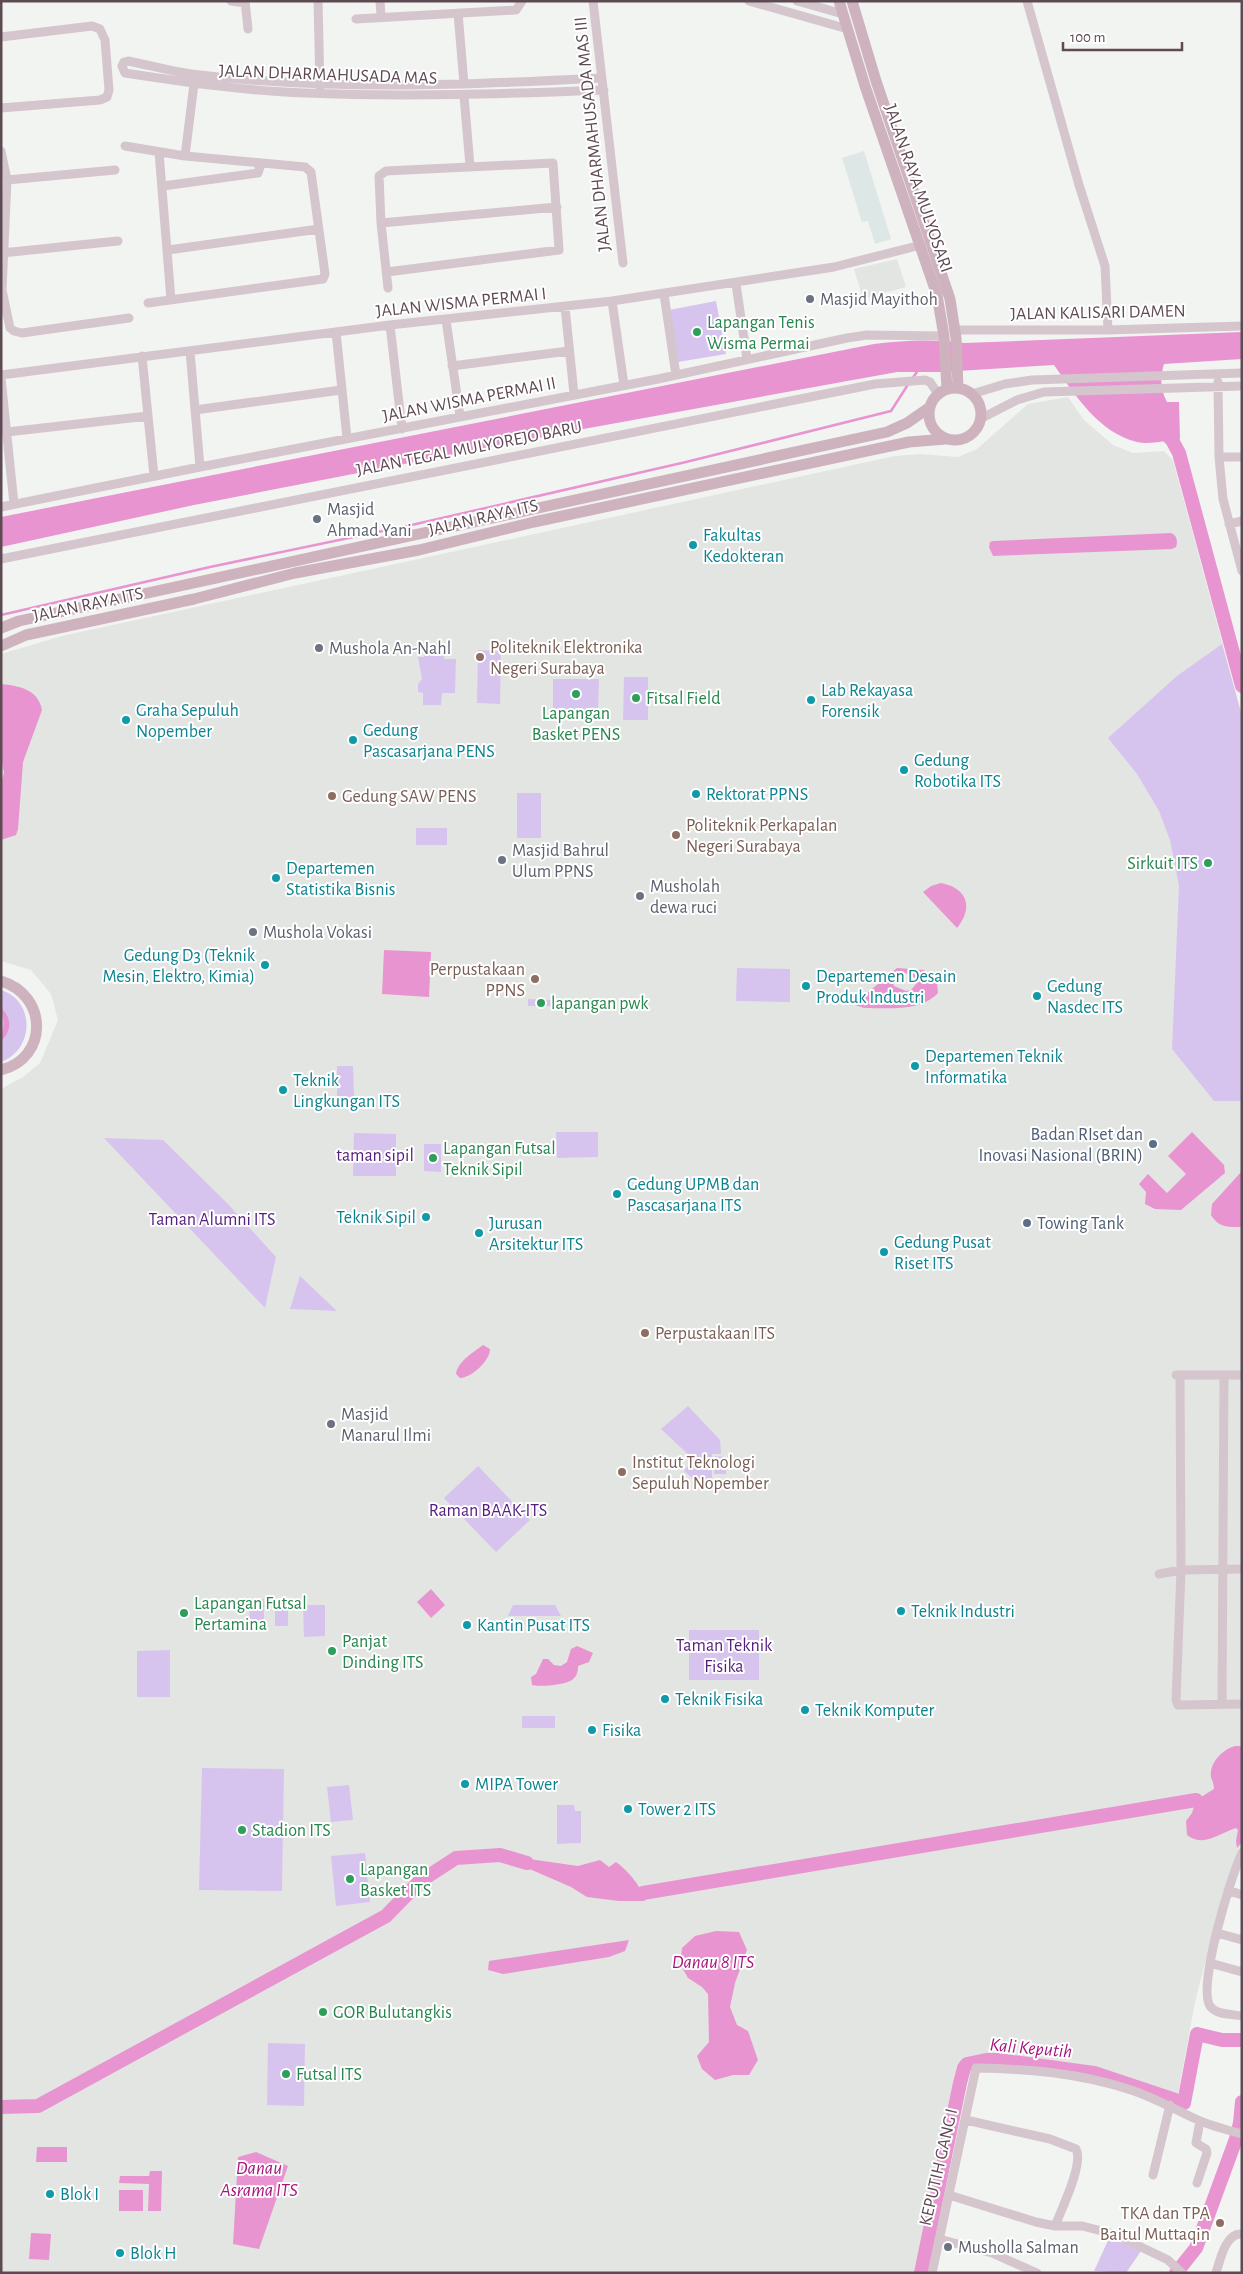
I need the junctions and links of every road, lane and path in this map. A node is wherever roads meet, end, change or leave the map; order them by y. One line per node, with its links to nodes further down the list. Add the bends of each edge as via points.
1 (231, 1): 11 (street)
2 (318, 1): 24 (street)
3 (380, 1): 14 (street)
4 (522, 1): 12 (street, via 516,10)
5 (593, 1): 19 (street, JALAN DHARMAHUSADA MAS III)
6 (749, 1): 17 (street)
7 (797, 1): 13 (street)
8 (839, 1): 13 (main road, JALAN RAYA MULYOSARI)
9 (852, 1): 20 (main road, JALAN RAYA MULYOSARI)
10 (1027, 1): 58 (street, via 1105,266)
11 (245, 2): 16 (street)
12 (458, 13): 14 (street); 22 (street)
13 (843, 14): 17 (main road, JALAN RAYA MULYOSARI)
14 (381, 16): 15 (street)
15 (356, 19)
16 (248, 29)
17 (848, 29): 23 (main road, JALAN RAYA MULYOSARI)
18 (1, 37): 27 (street, via 92,26 100,29 105,40 109,90 107,97 100,100)
19 (602, 78): 22 (street, JALAN DHARMAHUSADA MAS); 25 (street, JALAN DHARMAHUSADA MAS III)
20 (876, 81): 23 (main road); 60 (main road, JALAN RAYA MULYOSARI, via 949,294)
21 (194, 84): 24 (street, JALAN DHARMAHUSADA MAS); 24 (street, JALAN DHARMAHUSADA MAS, via 125,73 122,66 128,61 189,74); 31 (street)
22 (464, 84): 24 (street, JALAN DHARMAHUSADA MAS)
23 (865, 86): 41 (main road, JALAN RAYA MULYOSARI)
24 (320, 89): 26 (street, JALAN DHARMAHUSADA MAS)
25 (604, 90): 26 (street, JALAN DHARMAHUSADA MAS); 44 (street, JALAN DHARMAHUSADA MAS III)
26 (464, 96): 33 (street)
27 (1, 108)
28 (125, 146): 30 (street)
29 (1, 151): 35 (street)
30 (159, 152): 31 (street); 36 (street)
31 (186, 156): 32 (street)
32 (256, 163): 36 (street, via 260,167 258,173); 39 (street, via 309,169)
33 (470, 166): 37 (street, via 551,162 554,165); 38 (street, via 386,171 379,176)
34 (115, 170): 35 (street)
35 (7, 180): 43 (street)
36 (163, 186): 42 (street)
37 (557, 207): 38 (street); 45 (street, via 559,250)
38 (381, 223): 45 (street)
39 (319, 229): 42 (street); 50 (street, via 323,279)
40 (118, 241): 43 (street)
41 (921, 245): 47 (street, JALAN WISMA PERMAI I, via 834,267); 61 (main road, JALAN RAYA MULYOSARI, via 940,304)
42 (168, 250): 50 (street)
43 (2, 253): 46 (street)
44 (622, 263)
45 (387, 272): 48 (street)
46 (2, 274): 54 (street, via 3,302 10,328 14,331 22,333)
47 (736, 284): 49 (street, JALAN WISMA PERMAI I); 65 (street)
48 (388, 288)
49 (664, 294): 51 (street, JALAN WISMA PERMAI I); 70 (street)
50 (172, 300): 52 (street)
51 (612, 302): 53 (street, JALAN WISMA PERMAI I); 72 (street)
52 (148, 304)
53 (564, 307): 55 (street, JALAN WISMA PERMAI I); 63 (street)
54 (129, 318)
55 (446, 320): 56 (street, JALAN WISMA PERMAI I); 66 (street)
56 (390, 325): 59 (street, JALAN WISMA PERMAI I); 84 (street)
57 (1242, 326): 58 (street, JALAN KALISARI DAMEN)
58 (1108, 330): 60 (street, JALAN KALISARI DAMEN)
59 (336, 332): 62 (street, JALAN WISMA PERMAI I); 75 (street)
60 (956, 334): 68 (main road, JALAN RAYA MULYOSARI)
61 (944, 337): 65 (street, JALAN WISMA PERMAI II, via 868,336); 68 (main road, JALAN RAYA MULYOSARI)
62 (190, 351): 64 (street, JALAN WISMA PERMAI I); 80 (street)
63 (569, 351): 66 (street); 77 (street)
64 (142, 356): 71 (street, JALAN WISMA PERMAI I); 81 (street)
65 (747, 359): 70 (street, JALAN WISMA PERMAI II)
66 (452, 366): 82 (street)
67 (1242, 373): 69 (street)
68 (951, 374): 76 (main road, JALAN RAYA MULYOSARI)
69 (1218, 374): 74 (street); 78 (street, via 1012,383)
70 (676, 375): 72 (street, JALAN WISMA PERMAI II)
71 (1, 376): 85 (street)
72 (624, 385): 77 (street, JALAN WISMA PERMAI II)
73 (1242, 386): 74 (street)
74 (1218, 387): 83 (street, via 1062,390 1029,396); 88 (street)
75 (341, 390): 80 (street); 86 (street)
76 (948, 391): 78 (main road); 79 (main road); 104 (street, JALAN TEGAL MULYOREJO BARU, via 929,381 918,380 865,386)
77 (574, 394): 82 (street, JALAN WISMA PERMAI II)
78 (972, 394): 83 (main road, via 979,405)
79 (930, 407): 87 (main road, via 930,422); 90 (main road, JALAN RAYA ITS, via 887,432)
80 (195, 410): 92 (street)
81 (148, 416): 85 (street); 93 (street)
82 (460, 416): 84 (street, JALAN WISMA PERMAI II)
83 (980, 419): 87 (main road, via 968,436 954,440)
84 (402, 430): 86 (street, JALAN WISMA PERMAI II)
85 (7, 432): 96 (street)
86 (347, 438): 92 (street, JALAN WISMA PERMAI II)
87 (946, 438): 94 (main road, JALAN RAYA ITS, via 909,442)
88 (1219, 457): 89 (street); 99 (street)
89 (1242, 457)
90 (752, 462): 91 (main road, JALAN RAYA ITS); 94 (main road)
91 (737, 466): 95 (main road); 100 (main road, JALAN RAYA ITS)
92 (200, 467): 93 (street, JALAN WISMA PERMAI II)
93 (154, 476): 96 (street, JALAN WISMA PERMAI II)
94 (755, 476): 95 (main road, JALAN RAYA ITS)
95 (740, 479): 102 (main road, JALAN RAYA ITS, via 534,522)
96 (14, 504): 97 (street, JALAN WISMA PERMAI II)
97 (1, 507)
98 (1242, 521): 99 (street)
99 (1229, 524): 105 (street)
100 (430, 531): 101 (main road, JALAN RAYA ITS); 102 (main road)
101 (416, 535): 103 (main road); 106 (main road, JALAN RAYA ITS)
102 (434, 547): 103 (main road, JALAN RAYA ITS)
103 (419, 550): 108 (main road, JALAN RAYA ITS, via 295,573)
104 (1, 559)
105 (1242, 571)
106 (198, 583): 107 (main road, JALAN RAYA ITS); 108 (main road)
107 (184, 586): 109 (main road); 110 (main road, JALAN RAYA ITS, via 20,621)
108 (202, 597): 109 (main road, JALAN RAYA ITS)
109 (187, 600): 111 (main road, JALAN RAYA ITS, via 26,635)
110 (1, 628)
111 (1, 646)
112 (1, 981): 113 (main road, via 18,989 30,1001 37,1028 30,1050 16,1064)
113 (3, 1070)
114 (1242, 1375): 115 (street)
115 (1224, 1376): 117 (street, via 1177,1375); 118 (street)
116 (1242, 1569): 118 (street)
117 (1181, 1570): 118 (street); 119 (street); 120 (street, via 1176,1700 1178,1705)
118 (1223, 1570): 120 (street)
119 (1159, 1574)
120 (1222, 1704): 121 (street)
121 (1242, 1704)
122 (1242, 1853): 123 (street)
123 (1228, 1890): 124 (street); 125 (street)
124 (1242, 1895)
125 (1217, 1933): 126 (street); 127 (street)
126 (1242, 1940)
127 (1210, 1963): 128 (street); 129 (street, via 1207,1978 1209,2005 1216,2011)
128 (1242, 1972)
129 (1242, 2016)
130 (1170, 2105): 131 (street, KEPUTIH GANG I, via 1127,2088 1074,2074 976,2068); 132 (street); 134 (street)
131 (966, 2120): 136 (street, KEPUTIH GANG I); 137 (street, via 1075,2148 1079,2156)
132 (1200, 2121): 133 (street); 135 (street, via 1196,2143 1207,2153)
133 (1242, 2134)
134 (1153, 2175)
135 (1197, 2183)
136 (949, 2196): 137 (street); 139 (street, KEPUTIH GANG I)
137 (1054, 2226): 142 (street, via 1082,2226 1114,2234 1176,2264)
138 (1242, 2234): 143 (street, via 1230,2238)
139 (939, 2239): 140 (street, KEPUTIH GANG I); 141 (street, via 992,2253)
140 (932, 2273)
141 (1037, 2273)
142 (1182, 2273)
143 (1216, 2273)

